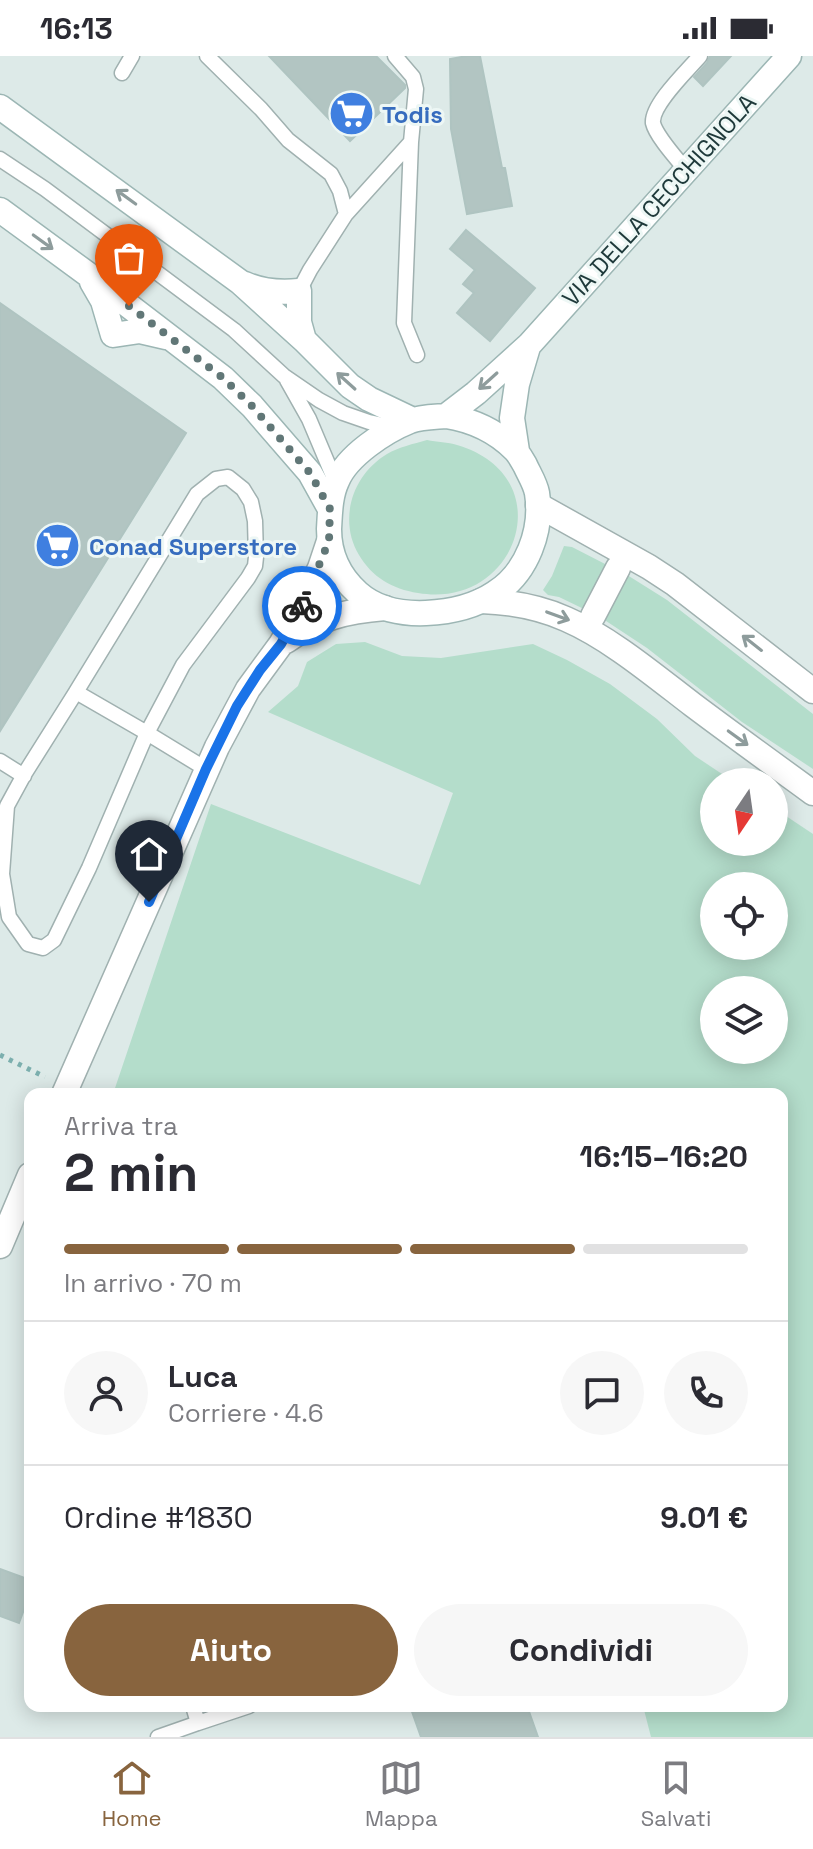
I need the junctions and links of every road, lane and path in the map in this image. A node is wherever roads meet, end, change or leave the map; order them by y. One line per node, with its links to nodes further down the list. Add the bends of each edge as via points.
1 (132, 56): 6 (lane)
2 (207, 56): 12 (lane, via 288,140 331,174)
3 (395, 56): 8 (lane, via 416,89)
4 (700, 56): 10 (lane, via 656,108 653,123)
5 (789, 56): 10 (street, VIA DELLA CECCHIGNOLA)
6 (122, 73)
7 (0, 107): 14 (street, one-way to 7)
8 (411, 142): 12 (lane); 19 (lane, via 404,323)
9 (0, 159): 20 (lane, via 234,330)
10 (686, 170): 18 (street, VIA DELLA CECCHIGNOLA)
11 (2, 212): 13 (street, one-way to 13)
12 (346, 214): 15 (lane)
13 (86, 273): 16 (street); 16 (street, via 103,301 113,335 140,331)
14 (240, 282): 15 (street, via 260,290); 17 (street)
15 (299, 291): 17 (street)
16 (172, 338): 26 (street, via 252,406 310,473)
17 (304, 340): 22 (street, one-way to 17, via 350,386)
18 (529, 345): 21 (street, VIA DELLA CECCHIGNOLA, one-way to 21); 23 (street, VIA DELLA CECCHIGNOLA, via 512,418)
19 (417, 355)
20 (284, 376): 22 (lane, via 343,413 369,422); 24 (lane)
21 (446, 416): 22 (street); 23 (street, via 484,427)
22 (405, 424): 24 (street, via 356,455)
23 (517, 451): 25 (street, via 537,491)
24 (336, 483): 26 (street)
25 (538, 505): 29 (street, via 535,538 525,560 498,592); 33 (street, one-way to 25, via 675,584)
26 (330, 509): 27 (street)
27 (329, 541): 30 (street, via 343,576 358,593); 32 (street)
28 (618, 568): 31 (street)
29 (481, 601): 30 (street, via 429,613); 39 (street, one-way to 39, via 544,611 586,628)
30 (385, 608): 32 (street, via 319,621)
31 (593, 616)
32 (281, 644): 37 (street, via 237,706)
33 (813, 691)
34 (76, 692): 35 (lane); 35 (lane, via 197,494 216,479 228,477 251,502 255,566 183,665); 38 (lane)
35 (147, 733): 37 (lane); 38 (lane, via 89,868 54,940 43,948 28,944 9,917 2,874 7,806)
36 (0, 761): 38 (lane)
37 (206, 769): 42 (street)
38 (24, 776)
39 (813, 793)
40 (0, 1055): 41 (path)
41 (60, 1088)
42 (67, 1088)
43 (24, 1189): 44 (street)
44 (0, 1246)
45 (195, 1712): 47 (lane)
46 (231, 1712): 47 (lane)
47 (198, 1723): 48 (lane)
48 (158, 1737)

